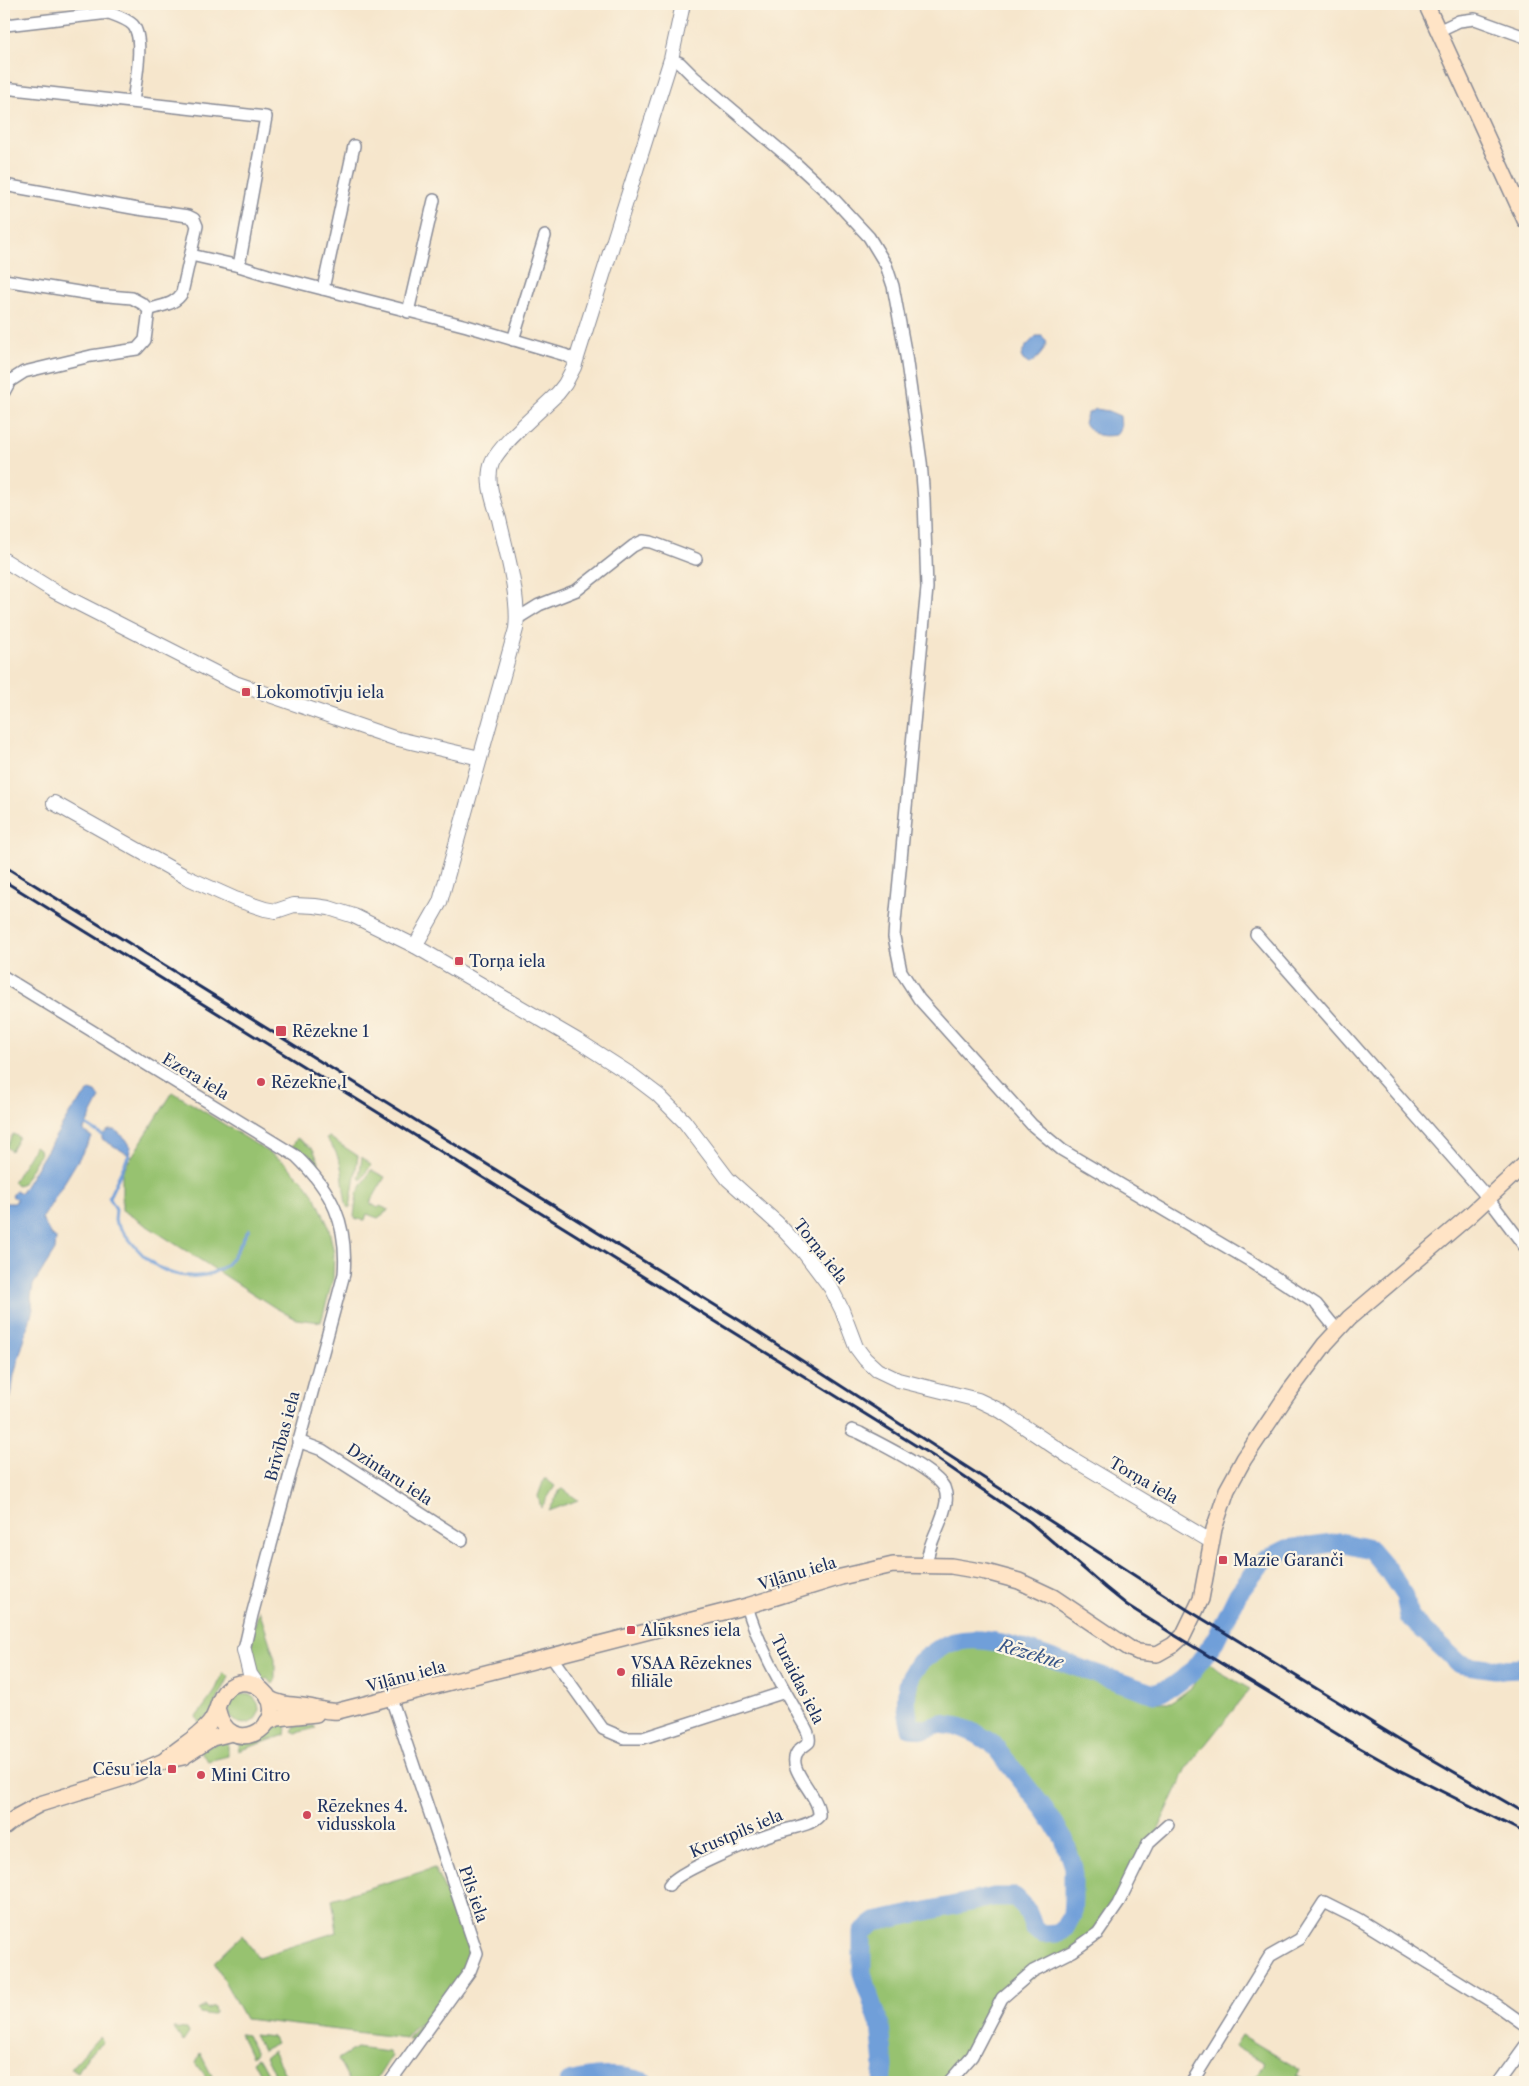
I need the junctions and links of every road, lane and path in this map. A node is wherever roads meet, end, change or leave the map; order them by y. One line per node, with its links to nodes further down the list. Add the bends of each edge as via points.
1 (683, 4): 6 (street)
2 (1426, 4): 4 (main road)
3 (6, 25): 8 (street, via 109,13 123,18 134,26 139,41)
4 (1438, 31): 5 (street, via 1458,21 1475,19); 12 (main road)
5 (1525, 36)
6 (671, 59): 21 (street); 35 (street, via 680,63 829,194 869,237 886,265 893,286 921,462 927,588 894,922 901,972 919,999 1032,1125 1062,1150 1298,1292 1316,1304)
7 (4, 88): 8 (street)
8 (133, 102): 15 (street, via 266,117)
9 (354, 146): 17 (street)
10 (4, 185): 14 (street, via 188,216 197,226)
11 (434, 200): 19 (street)
12 (1525, 220)
13 (545, 236): 20 (street)
14 (191, 255): 15 (street); 18 (street, via 178,299)
15 (239, 266): 17 (street)
16 (4, 280): 18 (street, via 132,298)
17 (323, 289): 19 (street)
18 (149, 310): 22 (street, via 145,340 137,349 24,372 10,380)
19 (408, 312): 20 (street)
20 (513, 340): 21 (street)
21 (576, 361): 25 (street, via 565,384 497,454 490,470)
22 (4, 392)
23 (696, 558): 25 (street, via 643,541 577,590 539,605)
24 (4, 560): 26 (street, via 54,591 235,683 394,738)
25 (518, 618): 26 (street)
26 (480, 758): 29 (street, via 440,902)
27 (54, 803): 29 (street, Torņa iela, via 186,876 235,899 276,911 294,905 329,908 354,916)
28 (1256, 934): 32 (street)
29 (415, 946): 39 (street, Torņa iela, via 580,1042 658,1095 684,1121 728,1179 803,1250 831,1288 856,1347 877,1370 898,1380 978,1400 1000,1411 1071,1458)
30 (4, 978): 33 (street, Ezera iela, via 296,1156 327,1191 337,1210)
31 (1525, 1164): 32 (main road, Viļānu iela)
32 (1488, 1198): 34 (street); 35 (main road, Viļānu iela)
33 (342, 1230): 37 (street, Brīvības iela, via 344,1274)
34 (1525, 1247)
35 (1337, 1330): 39 (main road, Viļānu iela, via 1289,1392 1233,1476)
36 (852, 1430): 40 (street, via 925,1471 944,1487 946,1502 929,1546)
37 (298, 1441): 38 (street, Dzintaru iela, via 322,1450); 42 (street, Brīvības iela)
38 (462, 1540)
39 (1212, 1542): 40 (main road, Viļānu iela, via 1201,1599 1183,1636 1156,1654 1130,1648 1053,1597 1019,1581 978,1570)
40 (927, 1564): 41 (main road, Viļānu iela, via 871,1569)
41 (747, 1606): 43 (main road, Viļānu iela); 46 (street, Turaidas iela)
42 (244, 1650): 44 (street); 45 (street, via 250,1674)
43 (552, 1655): 46 (street, via 603,1729 624,1738 643,1738); 47 (main road, Viļānu iela)
44 (234, 1685): 45 (main road, via 246,1683); 48 (main road, via 222,1696)
45 (264, 1692): 49 (main road, via 279,1704); 50 (main road, via 271,1708)
46 (785, 1692): 53 (street, Turaidas iela, via 810,1738 796,1754 795,1766)
47 (391, 1698): 49 (main road, Viļānu iela, via 338,1711); 59 (street, Pils iela, via 477,1953 470,1971)
48 (218, 1711): 51 (main road, via 220,1720); 52 (main road, via 204,1729)
49 (322, 1711): 50 (main road)
50 (268, 1722): 51 (main road, via 250,1735)
51 (232, 1733): 52 (main road, via 212,1738 183,1757)
52 (164, 1761): 55 (main road, via 127,1777 40,1804)
53 (819, 1816): 56 (street, Krustpils iela, via 695,1868 672,1880)
54 (1168, 1825): 60 (street, via 1148,1843 1118,1904 1098,1933 1073,1951 1032,1971 1002,1998 972,2056)
55 (4, 1827)
56 (669, 1885)
57 (1525, 2025): 61 (street, via 1367,1924 1324,1902 1300,1939 1270,1956)
58 (1525, 2046): 62 (street)
59 (390, 2082)
60 (949, 2082)
61 (1192, 2082)
62 (1499, 2082)

